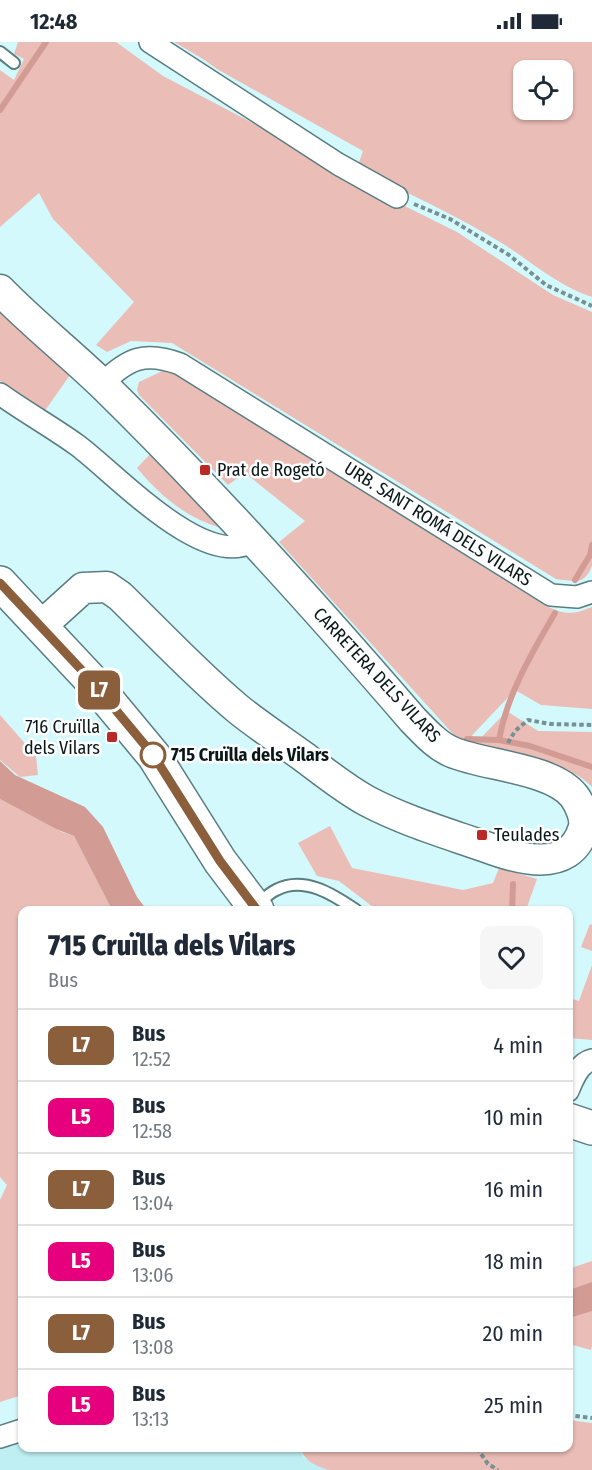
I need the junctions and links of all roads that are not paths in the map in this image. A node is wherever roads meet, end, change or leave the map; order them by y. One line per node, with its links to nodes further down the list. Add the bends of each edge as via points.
1 (150, 42): 4 (street, via 338,164)
2 (0, 52): 3 (lane)
3 (14, 63)
4 (397, 197)
5 (0, 290): 6 (street, CARRETERA DELS VILARS)
6 (102, 384): 8 (street, CARRETERA DELS VILARS); 10 (street, URB. SANT ROMÁ DELS VILARS, via 114,372 140,359 153,356 180,364 551,595 577,597)
7 (0, 394): 8 (street, via 76,444 158,513 208,544 241,547)
8 (254, 540): 12 (street, CARRETERA DELS VILARS, via 436,742 468,758 559,782 574,796)
9 (0, 583): 11 (main road)
10 (592, 592)
11 (41, 626): 12 (street, CARRETERA DELS VILARS, via 83,588 107,587 238,709 365,800 510,856 533,859 555,859 572,850); 13 (main road, via 154,756 220,861)
12 (588, 828)
13 (254, 906)
14 (259, 906): 15 (lane, via 276,890 289,886 322,889)
15 (350, 906)
16 (592, 1060): 17 (street, via 586,1061)
17 (573, 1077)
18 (573, 1122): 19 (main road)
19 (592, 1128)
20 (18, 1431): 21 (street)
21 (0, 1437)

